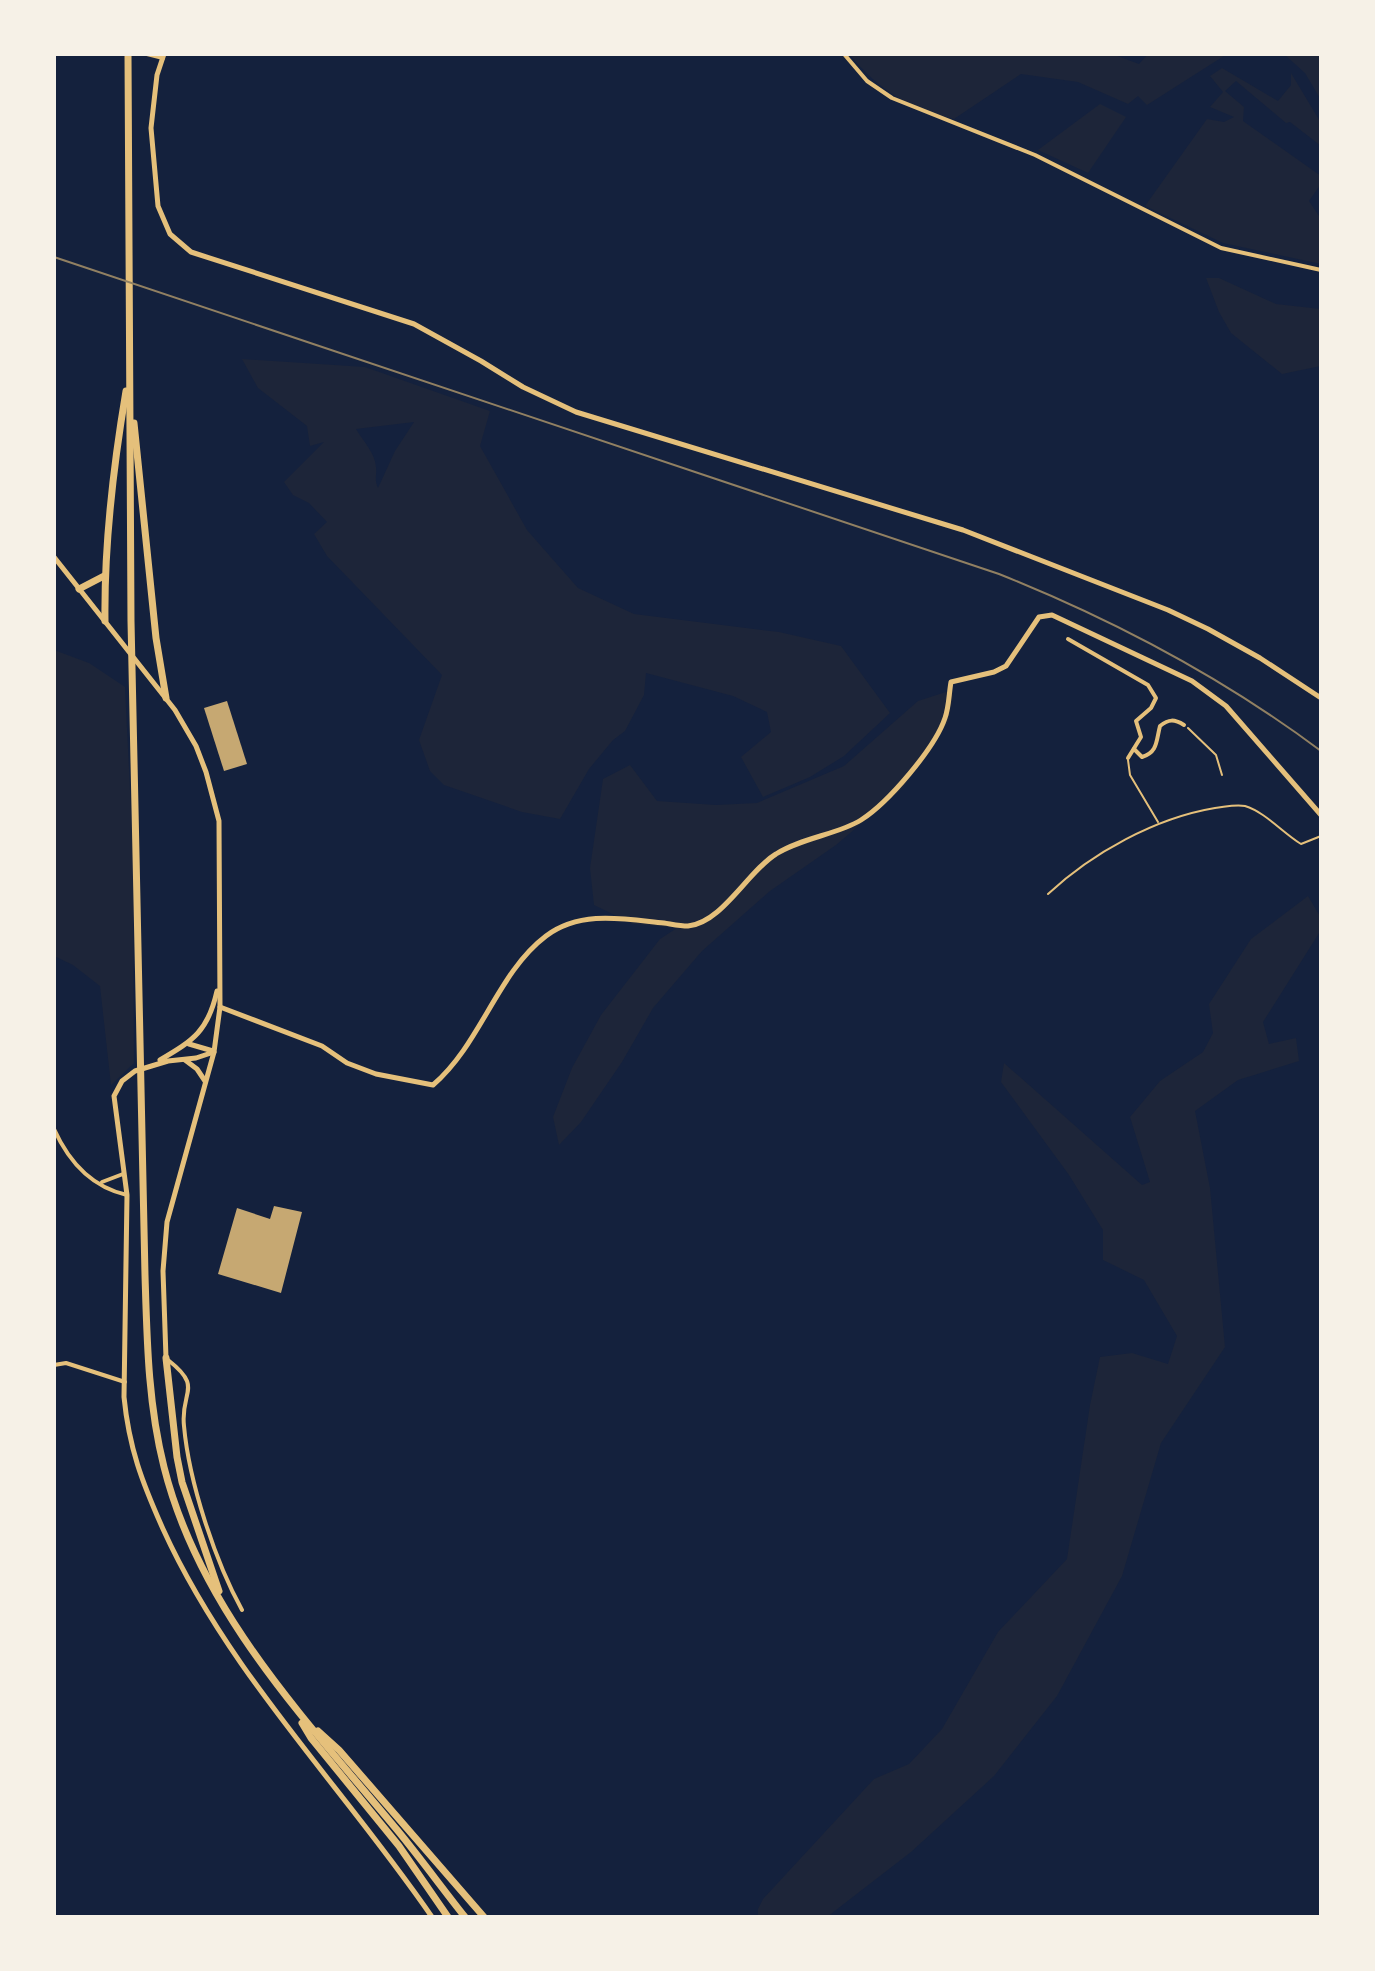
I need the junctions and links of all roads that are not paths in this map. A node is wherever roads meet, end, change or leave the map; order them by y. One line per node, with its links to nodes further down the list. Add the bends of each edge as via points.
1 (128, 54): 6 (highway)
2 (147, 54): 4 (street)
3 (844, 54): 5 (street, via 867,81 892,98 1035,155 1221,248)
4 (164, 56): 13 (street, via 151,128 158,206 170,234 191,252 414,324 576,412 963,530 1168,610 1260,658)
5 (1321, 270)
6 (130, 369): 8 (highway, via 111,477); 12 (highway); 35 (highway, via 148,1367 164,1467 178,1513)
7 (54, 557): 9 (street)
8 (104, 576): 9 (highway); 10 (highway)
9 (79, 589): 10 (street)
10 (105, 621): 12 (street)
11 (1068, 639): 15 (street, via 1154,692 1151,708 1136,721 1141,737)
12 (166, 698): 21 (street, via 196,746 219,821)
13 (1321, 698)
14 (1184, 725): 15 (street, via 1168,720 1160,726 1151,754 1142,757)
15 (1134, 749): 16 (street)
16 (1128, 758): 18 (lane, via 1130,775)
17 (1321, 815): 22 (street, via 1226,706 1192,681 1052,615 1039,617 1006,666 951,682 945,717 931,745 910,774 861,820 776,854 707,920 689,926 605,917 571,922 546,936 524,958 448,1073 433,1085 376,1074 322,1046)
18 (1159, 822): 19 (lane, via 1237,805 1262,815 1301,844); 20 (lane, via 1093,859)
19 (1321, 836)
20 (1048, 894)
21 (218, 987): 22 (street); 23 (street, via 206,1024)
22 (220, 1007): 24 (street)
23 (187, 1044): 24 (street); 26 (street)
24 (214, 1052): 25 (street); 27 (street)
25 (184, 1059): 26 (street); 27 (street)
26 (153, 1064): 29 (street, via 129,1075 114,1096)
27 (205, 1081): 32 (street, via 167,1222)
28 (54, 1129): 30 (street, via 71,1162)
29 (124, 1174): 30 (street); 31 (street)
30 (100, 1183): 31 (street)
31 (127, 1195): 34 (street)
32 (166, 1358): 35 (highway, via 182,1482); 36 (street, via 189,1385 183,1419 191,1474)
33 (54, 1365): 34 (street, via 66,1363)
34 (125, 1382): 38 (street, via 136,1468 185,1576 289,1730)
35 (225, 1608): 37 (highway)
36 (242, 1610)
37 (291, 1704): 39 (highway, via 311,1738 399,1846); 40 (highway); 41 (highway, via 339,1750)
38 (432, 1917)
39 (448, 1917)
40 (465, 1917)
41 (484, 1917)

